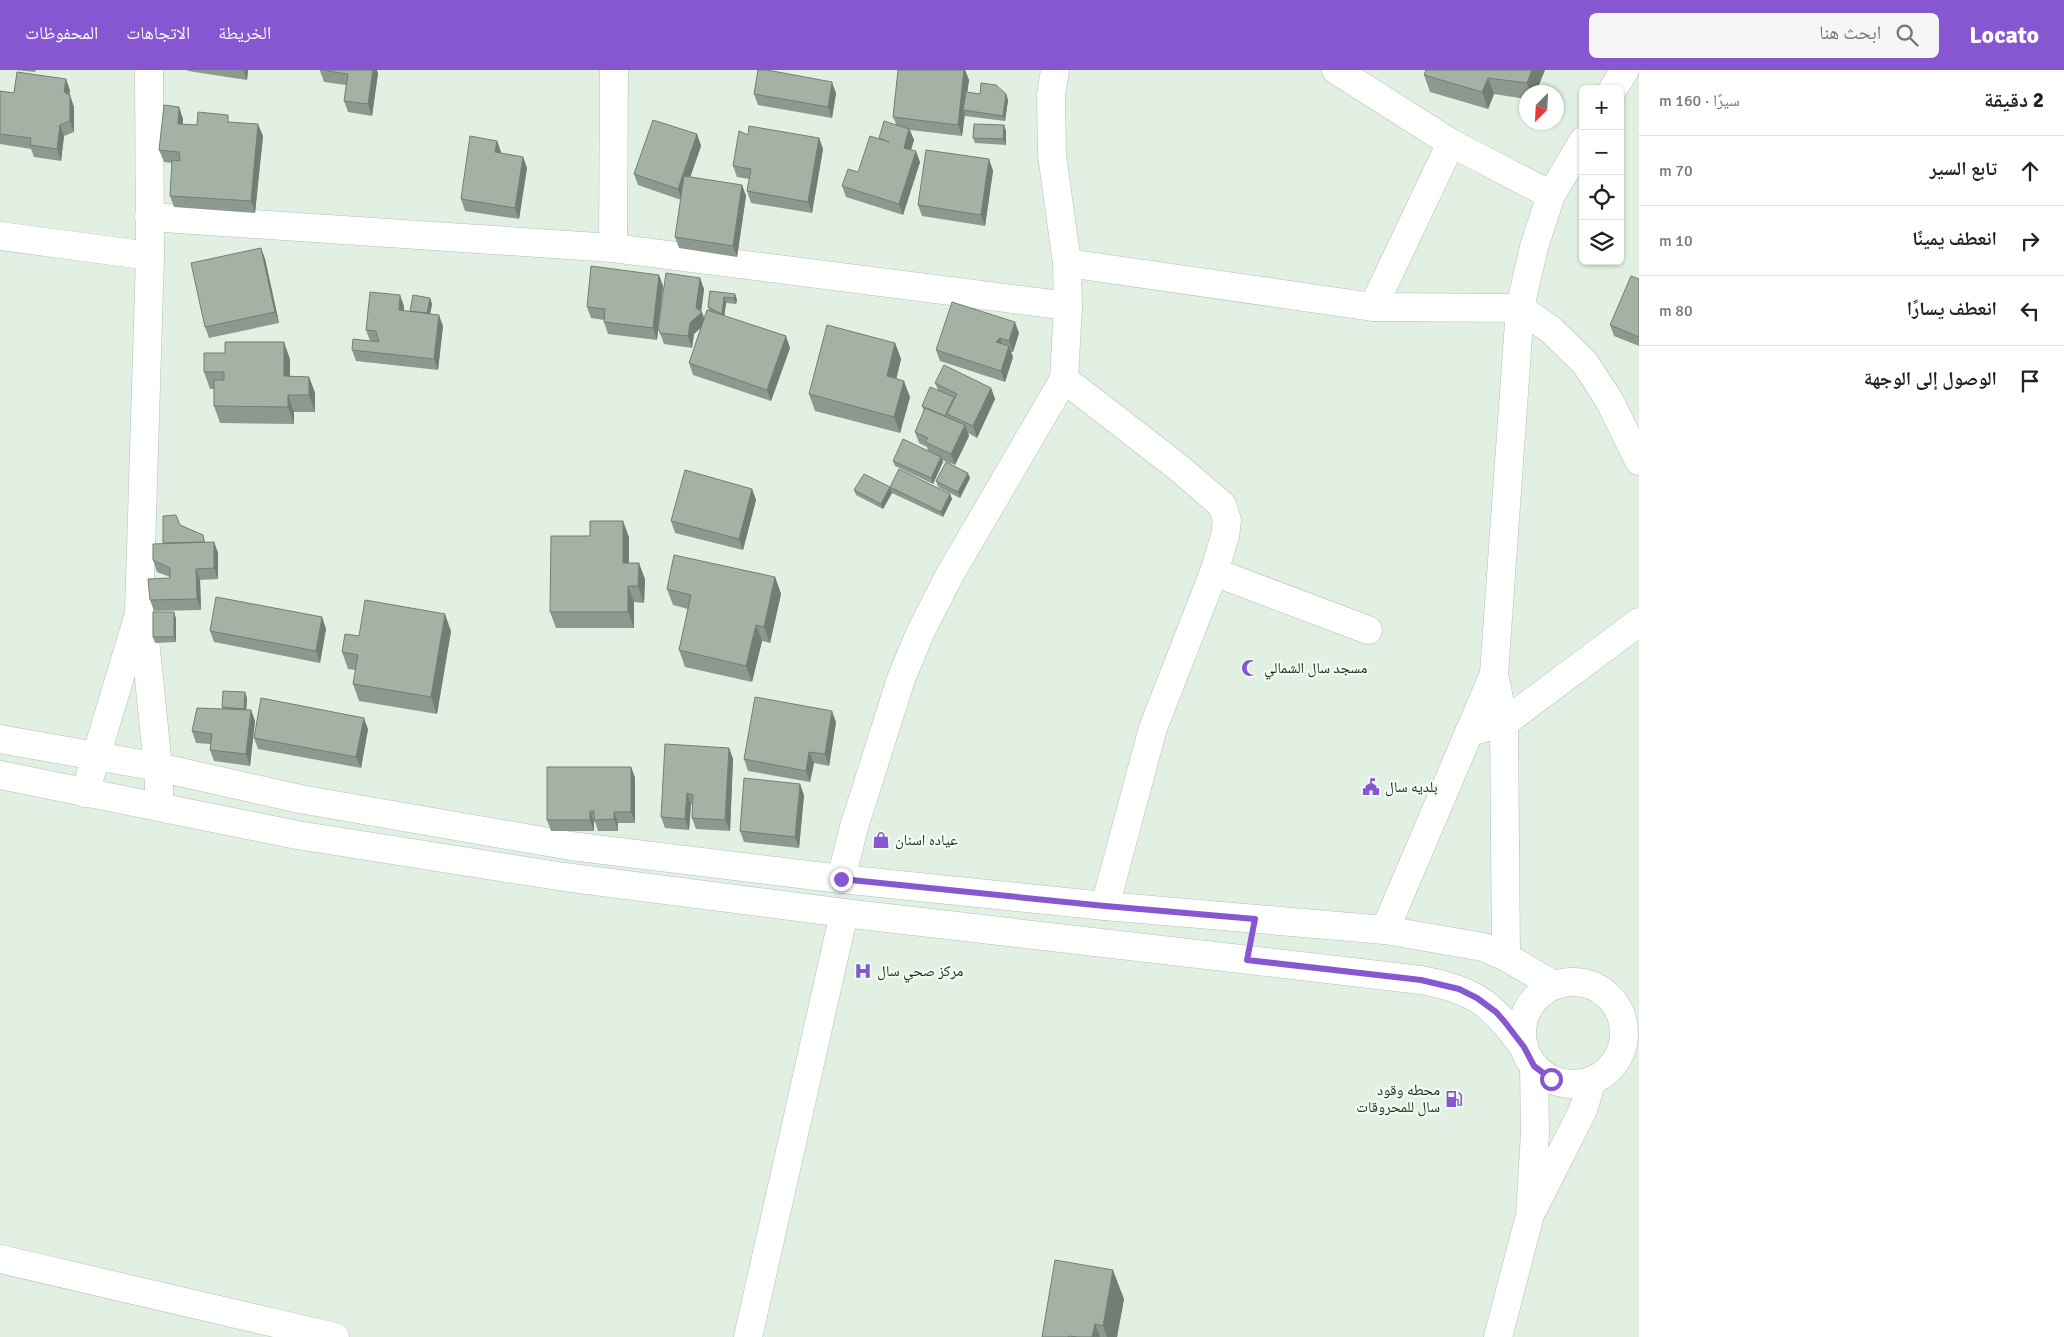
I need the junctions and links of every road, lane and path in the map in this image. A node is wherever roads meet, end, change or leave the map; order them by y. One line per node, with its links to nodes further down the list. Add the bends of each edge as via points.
1 (149, 70): 10 (street)
2 (614, 70): 12 (street)
3 (1055, 70): 14 (street, via 1051,95 1052,155)
4 (1336, 70): 7 (street)
5 (1625, 70): 6 (street)
6 (1616, 85)
7 (1451, 143): 9 (street); 16 (street)
8 (1579, 148): 9 (street)
9 (1552, 195): 17 (street, via 1534,247)
10 (149, 217): 12 (street); 13 (street)
11 (0, 236): 13 (street)
12 (613, 248): 15 (street)
13 (150, 256): 21 (street)
14 (1066, 263): 15 (street); 16 (street)
15 (1068, 306): 18 (street)
16 (1372, 306): 17 (street)
17 (1520, 308): 19 (street, via 1550,329 1585,363); 24 (street)
18 (1064, 379): 20 (street, via 1222,505 1227,520); 33 (street, via 949,576 920,633 898,688)
19 (1639, 461)
20 (1214, 572): 23 (street); 34 (street, via 1153,728)
21 (139, 613): 28 (street); 29 (street, via 145,640)
22 (1639, 622): 25 (street)
23 (1368, 630)
24 (1494, 674): 25 (street); 26 (street)
25 (1504, 723): 26 (street); 38 (street)
26 (1469, 732): 37 (street)
27 (0, 739): 28 (street)
28 (97, 756): 29 (street); 31 (street)
29 (158, 767): 32 (street); 33 (street, via 300,799 571,846)
30 (0, 775): 31 (street)
31 (85, 793): 32 (street)
32 (160, 807): 35 (street, via 297,835 564,877)
33 (841, 879): 34 (street)
34 (1105, 906): 36 (street)
35 (844, 913): 39 (street); 49 (street)
36 (1255, 919): 37 (street); 39 (street)
37 (1385, 930): 38 (street, via 1475,945)
38 (1506, 957): 40 (street)
39 (1247, 960): 43 (street, via 1448,985 1477,998 1496,1012)
40 (1554, 985): 41 (street, via 1577,981); 43 (street, via 1538,994 1526,1010 1521,1028)
41 (1600, 989): 42 (street); 45 (street, via 1616,1006 1624,1028 1621,1052)
42 (1639, 1003)
43 (1529, 1057): 45 (street, via 1551,1079 1572,1084); 46 (street, via 1535,1133)
44 (1639, 1057): 45 (street, via 1631,1057)
45 (1600, 1076): 46 (street)
46 (1530, 1215): 50 (street)
47 (0, 1259): 48 (street)
48 (335, 1337)
49 (748, 1337)
50 (1498, 1337)

